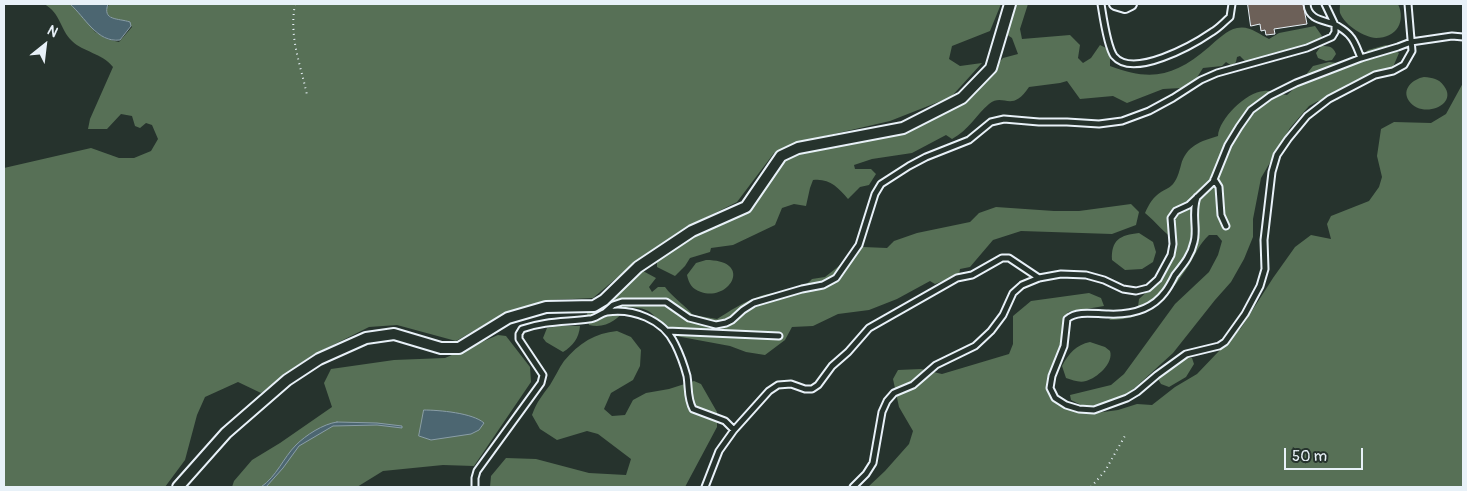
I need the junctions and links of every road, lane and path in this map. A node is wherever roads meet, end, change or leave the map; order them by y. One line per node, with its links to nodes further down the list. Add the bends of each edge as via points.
1 (295, 4): 14 (path, via 294,47)
2 (1010, 4): 26 (street, via 992,68 962,98 904,128 798,148 780,156 746,207 692,231 638,267 594,306 546,307 508,318 459,348 441,348 394,334 366,338 319,359 287,380 226,434)
3 (1100, 4): 6 (lane, via 1113,55 1123,63 1133,64 1155,61 1212,32 1230,17)
4 (1115, 4): 5 (street, via 1125,7)
5 (1131, 4)
6 (1232, 4)
7 (1307, 4): 10 (lane, via 1312,16)
8 (1325, 4): 10 (lane)
9 (1408, 4): 12 (lane)
10 (1335, 24): 13 (lane, via 1350,36); 21 (lane, via 1332,37 1307,48 1217,73 1149,111 1122,121 1099,124 1004,119 991,122 969,140 926,157 881,184 859,245 836,278 823,285 754,302 732,320 716,325 689,318 666,302 622,302)
11 (1463, 37): 12 (lane)
12 (1411, 42): 13 (lane); 18 (lane, via 1412,51 1404,65 1329,99 1307,116 1278,155 1272,172 1265,232 1265,270 1245,314 1225,342 1186,354 1137,392 1106,407 1079,409 1055,398 1050,388 1064,346 1067,319 1084,314 1130,314 1154,304 1192,252)
13 (1361, 58): 15 (lane, via 1296,83 1251,110 1228,144)
14 (307, 95)
15 (1214, 179): 16 (lane); 19 (lane, via 1220,187 1221,215)
16 (1197, 197): 17 (lane); 18 (lane)
17 (1182, 208): 18 (lane, via 1191,209); 20 (lane, via 1171,218 1171,255 1158,279 1148,288 1136,291 1123,289 1086,275 1061,274)
18 (1194, 213)
19 (1226, 226)
20 (1040, 278): 24 (lane, via 1009,258 1002,258 972,275 957,278 869,328 818,385 805,389 791,384 778,385 769,391); 29 (lane, via 1022,285 1013,293 992,331 975,346 936,365 913,385 894,393 882,412 873,463)
21 (604, 313): 22 (lane, via 618,311 640,315); 27 (lane, via 595,319 549,321 522,329 519,339 543,375 541,383 477,471)
22 (668, 331): 23 (lane); 24 (lane, via 682,360 693,409 724,420)
23 (778, 336)
24 (734, 430): 28 (lane, via 719,451)
25 (1126, 434): 30 (path, via 1105,471)
26 (178, 487)
27 (475, 487)
28 (705, 487)
29 (853, 487)
30 (1091, 487)

